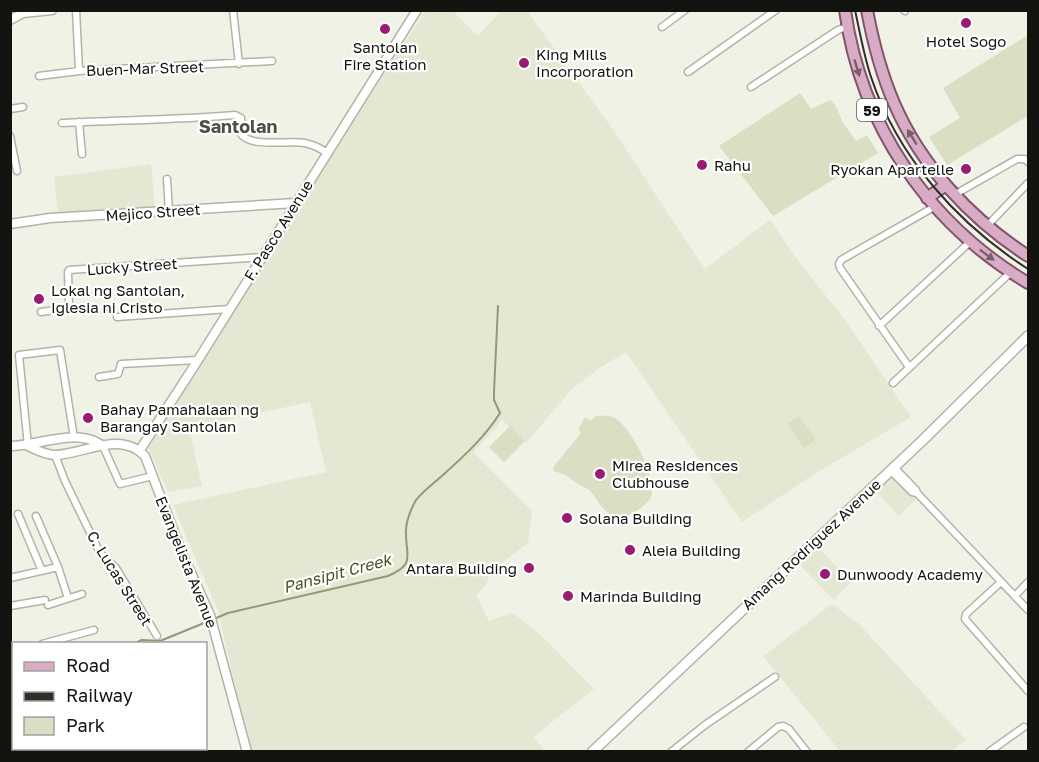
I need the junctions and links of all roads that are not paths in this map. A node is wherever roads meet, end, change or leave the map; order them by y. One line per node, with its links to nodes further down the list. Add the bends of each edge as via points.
1 (52, 10): 9 (street)
2 (76, 10): 15 (street, Buen-Mar Street)
3 (233, 10): 14 (street)
4 (417, 10): 24 (street, F. Pasco Avenue)
5 (685, 10): 11 (street)
6 (776, 10): 16 (street)
7 (844, 10): 12 (main road, 59)
8 (867, 10): 30 (main road, 59, one-way to 8, via 894,105 874,47)
9 (23, 12): 10 (street)
10 (10, 20)
11 (662, 27)
12 (847, 27): 18 (street); 32 (main road, 59, one-way to 32, via 856,67 873,112 896,155)
13 (272, 61): 14 (street, Buen-Mar Street)
14 (239, 64): 15 (street, Buen-Mar Street)
15 (79, 72): 17 (street)
16 (688, 72)
17 (39, 76)
18 (751, 87)
19 (23, 107): 20 (street)
20 (10, 109)
21 (79, 122): 22 (street); 24 (street, via 239,115 241,134 248,140 303,143); 25 (street)
22 (62, 123)
23 (10, 136): 27 (street)
24 (327, 153): 33 (street, F. Pasco Avenue)
25 (82, 154)
26 (1026, 160): 31 (street, via 1017,159)
27 (17, 171)
28 (167, 179): 34 (street)
29 (1029, 183): 36 (street)
30 (946, 185): 31 (main road, 59); 32 (main road)
31 (954, 195): 36 (main road, 59)
32 (931, 202): 37 (main road, 59); 45 (street, via 839,264)
33 (296, 203): 34 (street, Mejico Street); 38 (street, F. Pasco Avenue)
34 (170, 211): 35 (street, Mejico Street)
35 (10, 224)
36 (987, 226): 39 (main road, 59)
37 (970, 242): 40 (main road, 59, one-way to 40); 45 (street)
38 (262, 256): 42 (street, F. Pasco Avenue); 43 (street, Lucky Street, via 69,270 69,308)
39 (1028, 256)
40 (1011, 272): 41 (main road, 59); 50 (street)
41 (1029, 283)
42 (229, 309): 44 (street); 48 (street, F. Pasco Avenue)
43 (41, 312)
44 (117, 317)
45 (879, 326): 50 (street)
46 (1029, 336): 59 (main road, Amang Rodriguez Avenue)
47 (18, 360): 49 (street); 53 (street, via 19,355 60,350); 56 (street)
48 (198, 360): 51 (street, via 121,364 118,374); 57 (street, F. Pasco Avenue)
49 (10, 361)
50 (909, 368): 52 (street)
51 (99, 377)
52 (893, 382)
53 (74, 438): 54 (street); 56 (street)
54 (101, 444): 57 (street); 58 (street); 60 (street, via 120,484)
55 (10, 446): 56 (street)
56 (28, 446): 58 (street)
57 (140, 450): 60 (street, Evangelista Avenue)
58 (55, 455): 74 (street, C. Lucas Street, via 100,553 117,568)
59 (892, 468): 66 (street); 82 (main road, Amang Rodriguez Avenue)
60 (153, 476): 81 (street, Evangelista Avenue, via 210,615)
61 (18, 514): 64 (street)
62 (36, 516): 63 (street)
63 (58, 567): 64 (street); 70 (street)
64 (42, 571): 65 (street)
65 (10, 578)
66 (1001, 582): 69 (street); 79 (street, via 964,619)
67 (1029, 582): 69 (street)
68 (82, 594): 70 (street)
69 (1015, 596): 72 (street)
70 (68, 598): 71 (street)
71 (10, 606)
72 (1029, 610)
73 (94, 630): 75 (street)
74 (157, 636)
75 (49, 642)
76 (10, 662): 78 (street)
77 (775, 677): 83 (street)
78 (12, 678)
79 (1029, 691)
80 (1024, 727): 86 (street)
81 (247, 752)
82 (592, 752)
83 (672, 752)
84 (748, 752): 85 (street, via 783,726)
85 (807, 752)
86 (989, 752)

